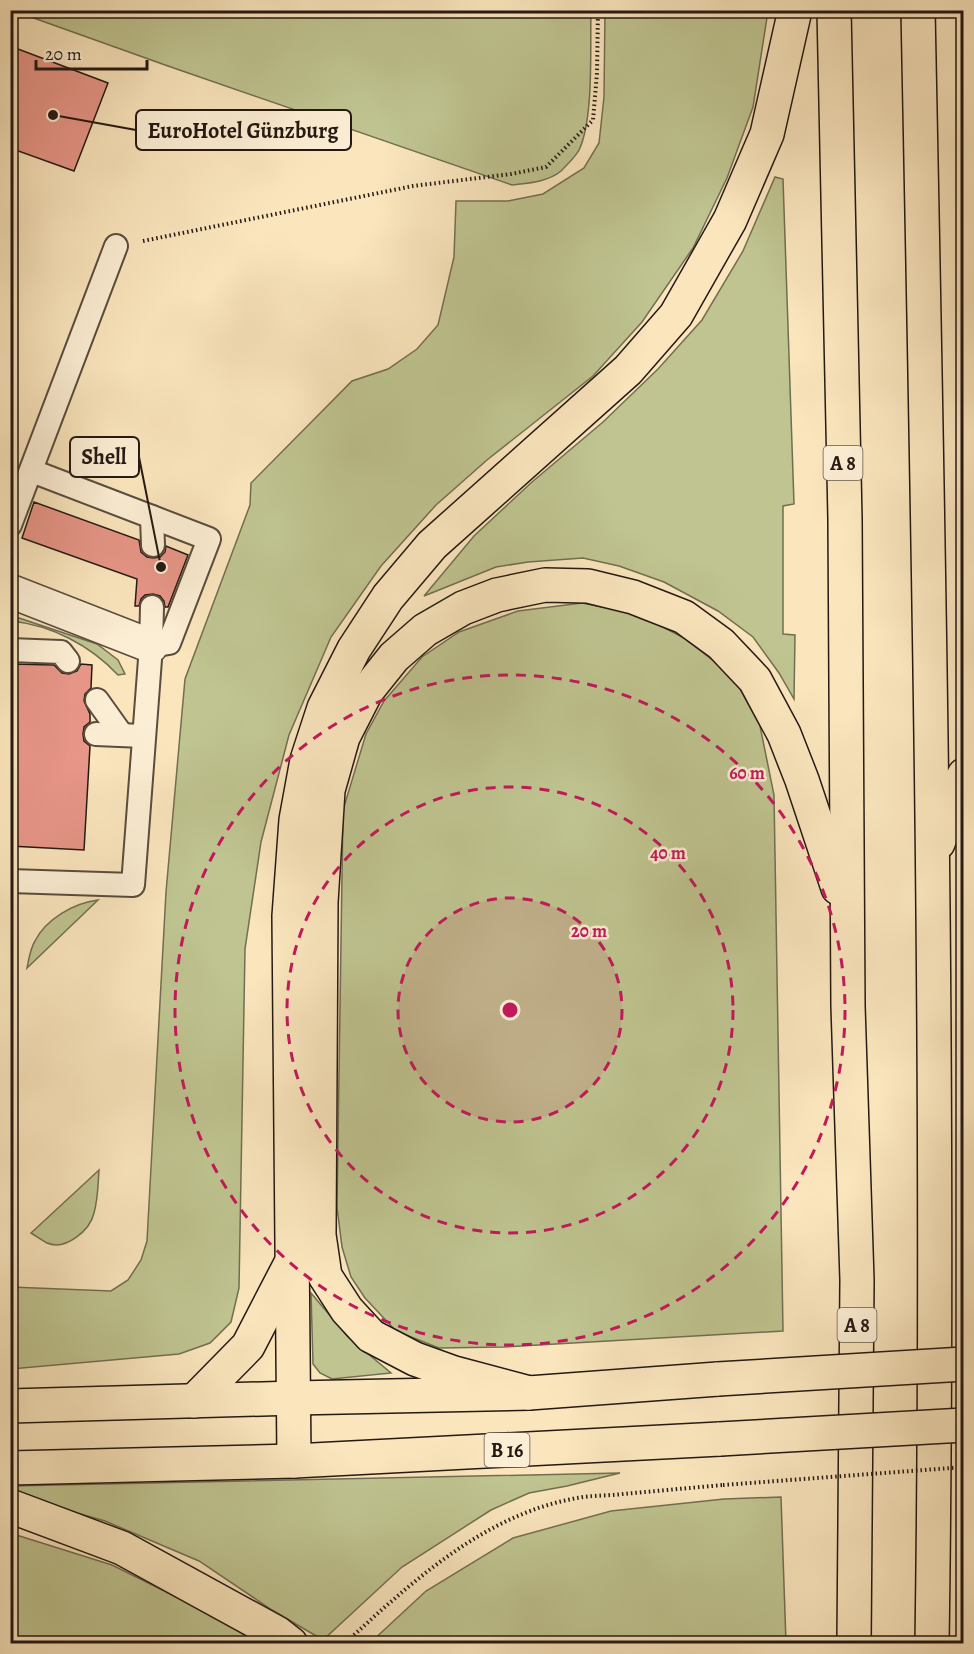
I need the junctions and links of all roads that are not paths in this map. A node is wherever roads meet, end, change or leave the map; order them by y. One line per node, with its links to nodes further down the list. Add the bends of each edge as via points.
1 (795, 10): 21 (main road, via 768,134 730,220 675,315 628,370 432,545 388,597 354,649 324,708 307,760 296,820 289,916)
2 (834, 10): 20 (main road, A 8)
3 (918, 10): 18 (main road)
4 (116, 246): 5 (lane)
5 (32, 471): 6 (lane); 7 (lane)
6 (152, 517): 8 (lane); 11 (lane, via 209,539 169,644)
7 (10, 525)
8 (153, 545)
9 (10, 591): 11 (street)
10 (152, 607): 11 (lane)
11 (151, 646): 16 (lane)
12 (10, 650): 13 (lane, via 61,652)
13 (68, 661)
14 (97, 700): 16 (lane)
15 (96, 734): 16 (lane)
16 (133, 736): 19 (lane, via 133,885)
17 (963, 775): 18 (main road)
18 (931, 862): 33 (main road, via 935,1285)
19 (10, 881)
20 (847, 916): 23 (main road, via 802,780 784,734 755,680 721,644 684,616 588,586 545,585 497,595 463,608 425,630 394,657 366,692 343,737 328,790 321,902 319,1234 325,1276 371,1336 415,1359); 32 (main road, A 8, via 857,1280)
21 (292, 1261): 24 (main road); 25 (main road, via 248,1346)
22 (963, 1364): 23 (main road, bridge)
23 (529, 1394): 24 (main road)
24 (295, 1398): 25 (main road); 28 (main road)
25 (194, 1401): 26 (main road)
26 (10, 1406)
27 (963, 1425): 28 (main road, B 16, bridge)
28 (294, 1461): 29 (main road, B 16)
29 (10, 1468)
30 (10, 1506): 31 (main road, via 122,1548 278,1633)
31 (291, 1644)
32 (854, 1644)
33 (932, 1644)

